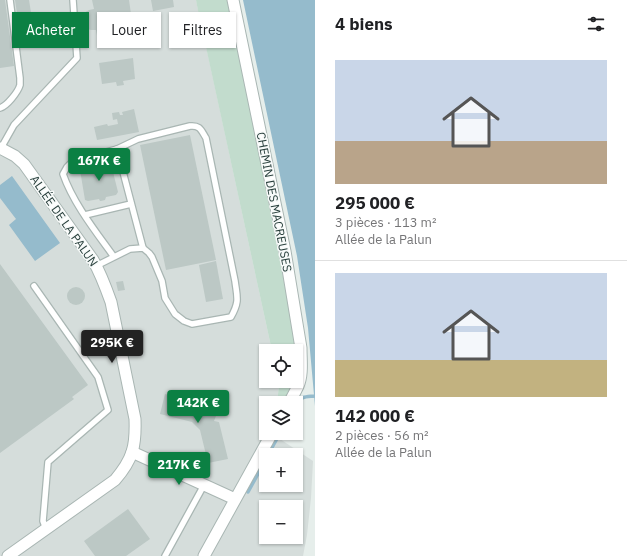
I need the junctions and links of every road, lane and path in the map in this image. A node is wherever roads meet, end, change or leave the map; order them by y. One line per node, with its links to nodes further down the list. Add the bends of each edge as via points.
1 (10, 0): 4 (lane, via 20,85 4,107)
2 (73, 0): 5 (lane, via 77,58 14,126)
3 (233, 0): 13 (street, CHEMIN DES MACREUSES, via 285,251 301,348 301,374)
4 (0, 108)
5 (0, 148): 11 (street, ALLÉE DE LA PALUN, via 24,164)
6 (117, 149): 7 (lane); 8 (lane, via 73,161 63,174); 9 (lane, via 138,138 190,126 201,128 206,138 235,281 238,300 231,316 192,324 184,321 175,314 165,298 162,281 152,257)
7 (131, 204): 8 (lane); 9 (lane)
8 (85, 215): 10 (lane)
9 (143, 248): 10 (lane, via 130,249)
10 (114, 257): 11 (lane)
11 (96, 266): 15 (street, ALLÉE DE LA PALUN, via 111,302 133,411 135,442)
12 (34, 286): 18 (lane, via 98,378 108,410 48,462 43,521)
13 (292, 396)
14 (268, 440): 17 (street)
15 (132, 452): 16 (street); 18 (street, ALLÉE DE LA PALUN, via 115,480)
16 (204, 485): 17 (street); 20 (lane)
17 (235, 499): 21 (street)
18 (46, 529): 19 (street, ALLÉE DE LA PALUN)
19 (8, 556)
20 (165, 556)
21 (204, 556)

